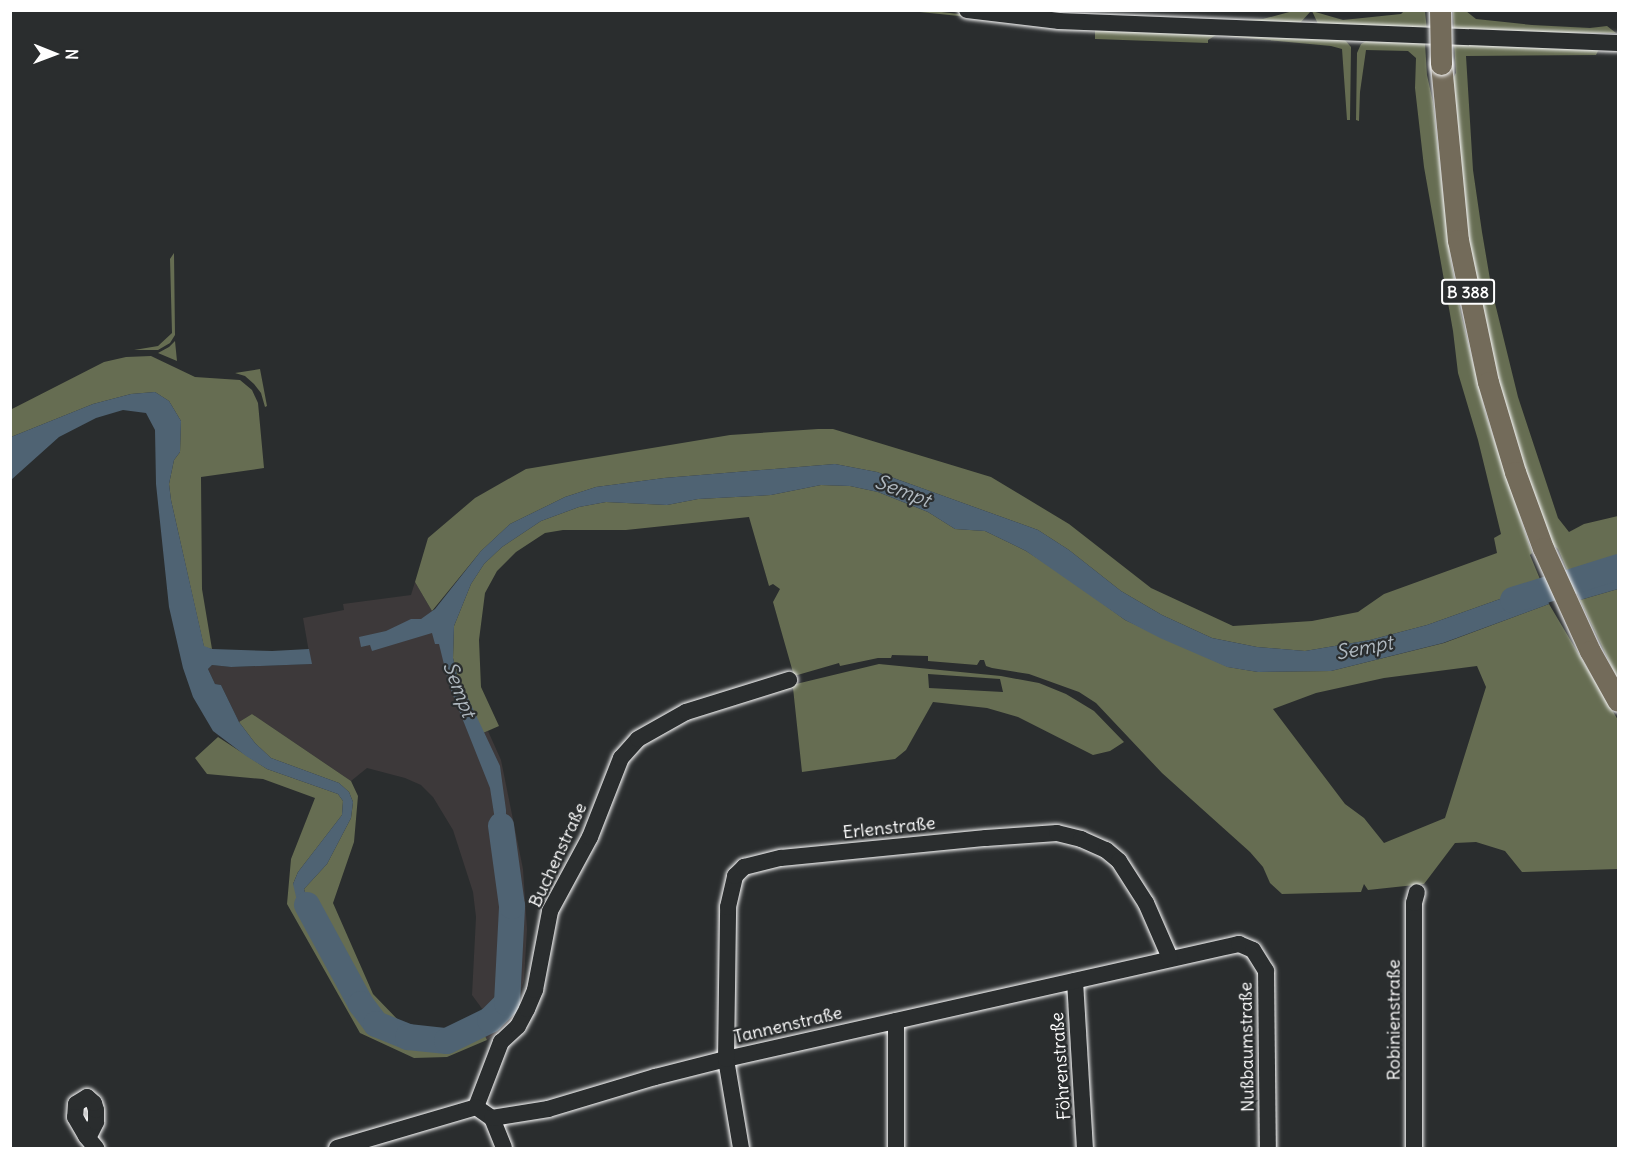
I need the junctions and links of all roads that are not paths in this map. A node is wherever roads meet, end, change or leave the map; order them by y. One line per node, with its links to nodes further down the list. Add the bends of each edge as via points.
1 (967, 10): 3 (street, via 1070,21)
2 (1440, 10): 5 (main road, B 388, bridge, via 1453,204 1471,310 1501,427 1530,514 1568,607)
3 (1618, 43)
4 (789, 680): 12 (street, Buchenstraße, via 687,712 638,739 621,758 590,837 550,911 531,999 518,1026 501,1042)
5 (1617, 699)
6 (1418, 892): 20 (street, Robinienstraße, via 1414,903)
7 (1253, 950): 8 (street, Tannenstraße, via 1239,944); 19 (street, Nußbaumstraße, via 1266,970)
8 (1170, 958): 9 (street, Tannenstraße); 11 (street, Erlenstraße, via 1161,932 1130,876 1106,850 1058,833 781,858 744,867 735,876 728,907)
9 (1075, 981): 10 (street, Tannenstraße); 18 (street, Föhrenstraße)
10 (896, 1021): 11 (street, Tannenstraße); 17 (street)
11 (726, 1059): 13 (street, Tannenstraße, via 548,1109); 16 (street, Erlenstraße)
12 (476, 1107): 13 (street); 14 (street)
13 (492, 1118): 15 (street)
14 (337, 1149)
15 (504, 1149)
16 (741, 1149)
17 (896, 1149)
18 (1086, 1149)
19 (1268, 1149)
20 (1414, 1149)

